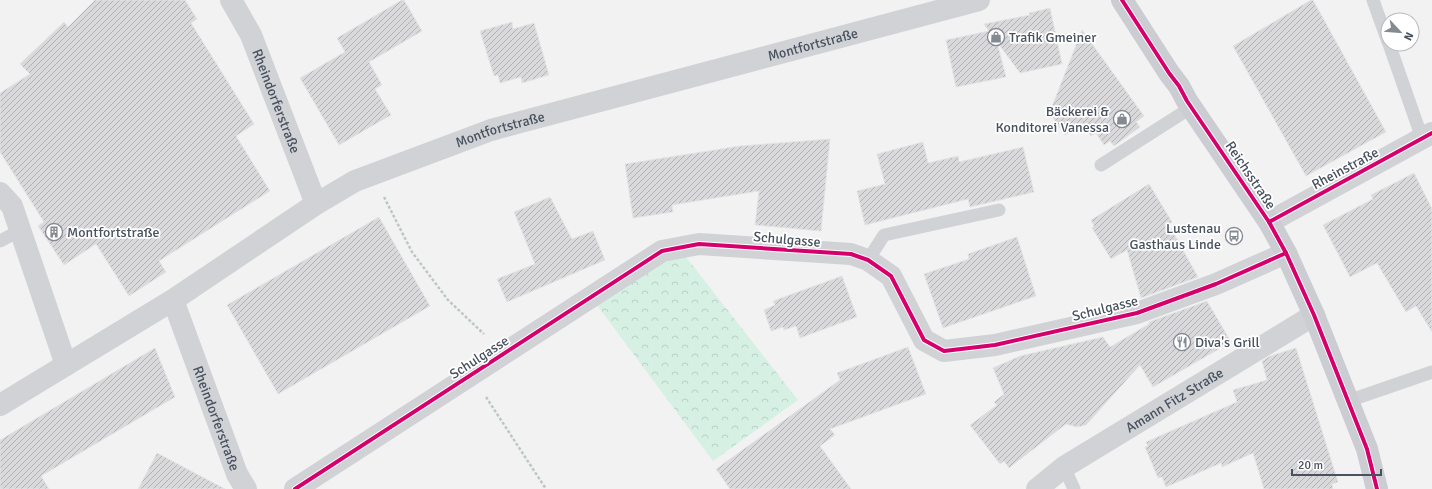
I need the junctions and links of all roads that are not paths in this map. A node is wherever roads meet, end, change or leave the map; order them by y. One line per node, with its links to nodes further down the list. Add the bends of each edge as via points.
1 (230, 0): 12 (street, Rheindorferstraße, via 251,35)
2 (979, 0): 5 (street, Montfortstraße)
3 (1122, 0): 8 (main road, Reichsstraße)
4 (1373, 0): 6 (lane)
5 (934, 5): 12 (street, Montfortstraße, via 491,130 355,181)
6 (1380, 20)
7 (1392, 52): 9 (lane)
8 (1192, 108): 10 (lane); 14 (main road, Reichsstraße)
9 (1427, 135): 14 (street, Rheinstraße)
10 (1101, 165)
11 (0, 194): 15 (street, via 12,206)
12 (316, 204): 19 (street, Montfortstraße)
13 (999, 210): 18 (lane, via 884,235)
14 (1269, 222): 17 (main road, Reichsstraße)
15 (21, 230): 16 (lane); 21 (street)
16 (0, 241)
17 (1286, 253): 18 (street, Schulgasse, via 1216,284 1137,313 995,346 944,350 924,340 891,276); 20 (main road, Reichsstraße)
18 (868, 260): 27 (street, Schulgasse, via 851,254 699,244 662,251)
19 (173, 300): 21 (street, Montfortstraße); 26 (street, Rheindorferstraße, via 237,474)
20 (1314, 315): 23 (main road, Reichsstraße); 25 (street, Amann Fitz Straße)
21 (66, 365): 24 (street, Montfortstraße)
22 (1432, 372): 23 (lane)
23 (1348, 401): 30 (main road, Reichsstraße, via 1367,449)
24 (0, 405)
25 (1064, 467): 28 (street, Amann Fitz Straße); 29 (lane)
26 (246, 489)
27 (296, 489)
28 (1037, 489)
29 (1074, 489)
30 (1377, 489)

